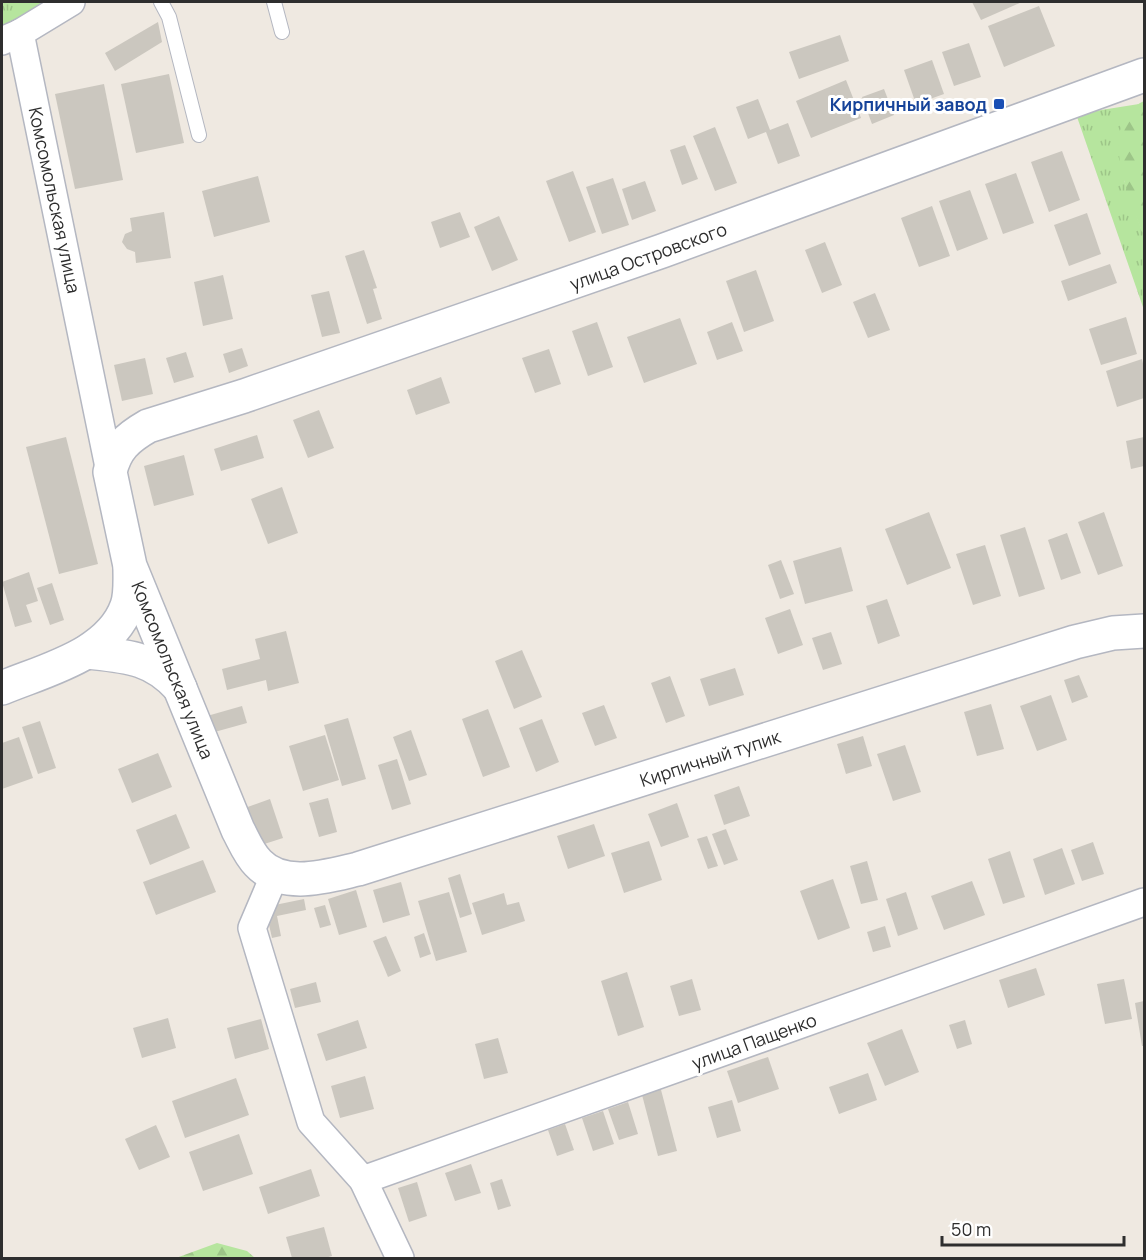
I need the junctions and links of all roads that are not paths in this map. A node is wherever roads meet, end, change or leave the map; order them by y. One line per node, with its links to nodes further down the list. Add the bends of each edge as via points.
1 (71, 2): 5 (street)
2 (161, 2): 7 (lane, via 169,17)
3 (274, 2): 4 (lane)
4 (282, 32)
5 (11, 37): 8 (street, Комсомольская улица)
6 (1144, 75): 9 (street, улица Островского, via 662,251)
7 (199, 135)
8 (98, 409): 9 (street, улица Островского, via 109,419 131,426); 10 (street, Комсомольская улица)
9 (148, 426): 10 (street, улица Островского, via 118,450)
10 (110, 472): 11 (street, Комсомольская улица)
11 (130, 566): 13 (street, via 129,603 121,622); 15 (street, Комсомольская улица)
12 (1144, 631): 16 (street, Кирпичный тупик, via 1075,642 358,869 317,878 294,879)
13 (87, 652): 14 (street); 15 (street, via 145,661 172,678)
14 (2, 688)
15 (183, 692): 16 (street, Комсомольская улица, via 238,830 259,864)
16 (275, 874): 18 (street, via 252,928 311,1122)
17 (1144, 902): 18 (street, улица Пащенко)
18 (363, 1180): 19 (street)
19 (400, 1258)

